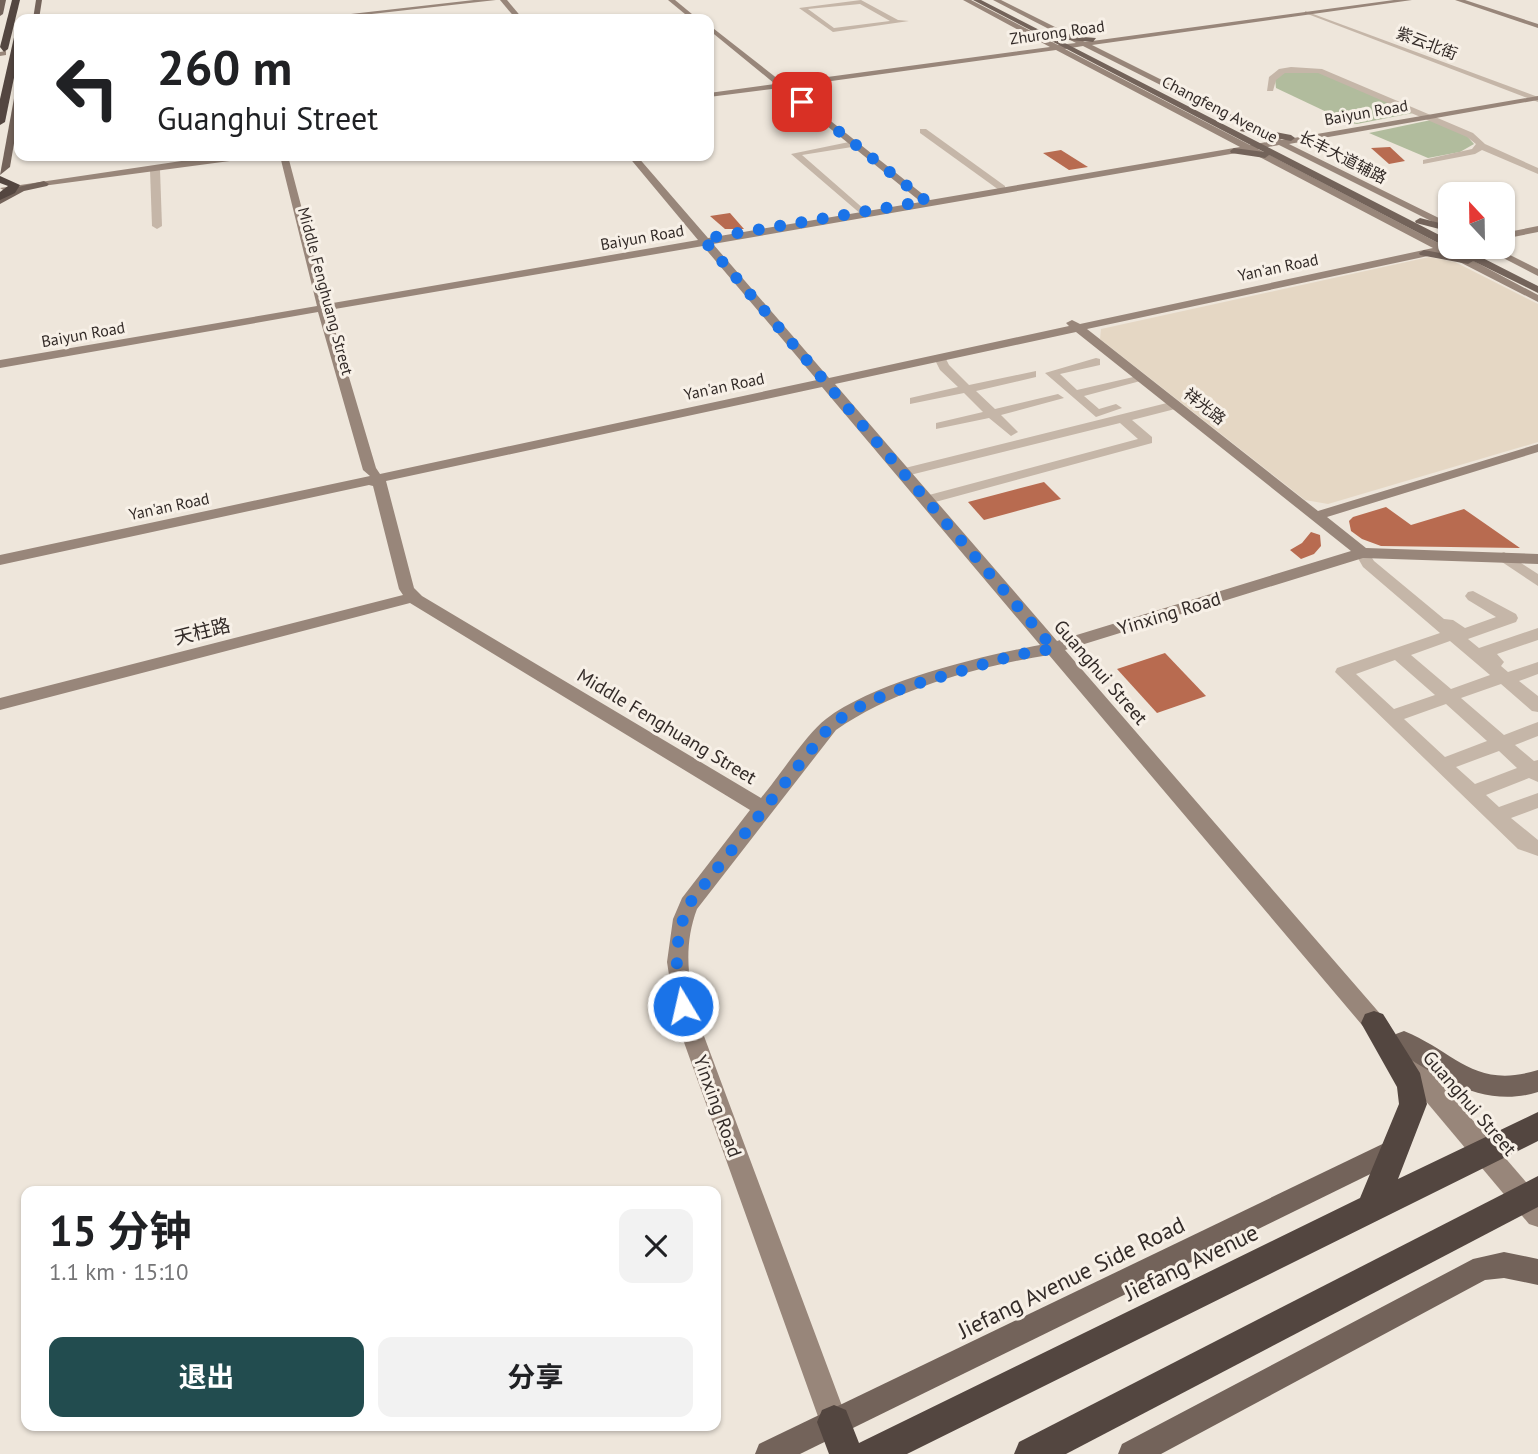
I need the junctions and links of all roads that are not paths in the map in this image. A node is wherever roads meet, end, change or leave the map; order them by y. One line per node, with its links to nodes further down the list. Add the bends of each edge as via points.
1 (4, 0): 14 (main road)
2 (16, 0): 31 (highway)
3 (493, 0): 16 (main road)
4 (502, 0): 17 (main road); 18 (main road)
5 (673, 0): 19 (main road)
6 (967, 0): 30 (main road)
7 (976, 0): 29 (main road, Changfeng Avenue)
8 (985, 0): 29 (main road, Changfeng Avenue)
9 (996, 0): 29 (main road)
10 (1396, 0): 15 (main road, Zhurong Road)
11 (1409, 0): 15 (main road, Zhurong Road)
12 (1460, 0): 26 (main road)
13 (871, 10): 20 (street); 20 (street, via 858,2 802,8); 21 (street)
14 (0, 13)
15 (1309, 13): 28 (main road, Zhurong Road); 37 (street, 紫云北街)
16 (358, 14)
17 (371, 14)
18 (514, 14)
19 (691, 14)
20 (811, 15): 25 (street)
21 (885, 15): 24 (street); 25 (street)
22 (833, 20): 25 (street)
23 (906, 21): 24 (street)
24 (897, 22): 25 (street, via 833,30)
25 (822, 23)
26 (1538, 25)
27 (714, 33): 34 (main road)
28 (1095, 44): 29 (main road); 29 (main road); 38 (main road)
29 (1068, 45): 30 (main road); 41 (main road, Changfeng Avenue); 44 (main road, Changfeng Avenue); 46 (main road)
30 (1040, 46): 34 (main road, Zhurong Road)
31 (2, 53): 32 (highway)
32 (0, 64)
33 (14, 67): 40 (highway)
34 (777, 84): 36 (main road, Zhurong Road); 45 (main road); 60 (main road)
35 (1270, 89): 39 (street, via 1272,79 1282,71 1319,71)
36 (714, 92)
37 (1536, 98): 39 (main road, Baiyun Road)
38 (1212, 109): 41 (main road); 44 (main road)
39 (1427, 116): 44 (main road, Baiyun Road); 47 (street, via 1475,137)
40 (1, 117)
41 (1220, 119): 44 (main road, Changfeng Avenue)
42 (14, 120): 56 (main road, via 5,167)
43 (923, 131): 58 (street)
44 (1268, 144): 46 (main road, Baiyun Road); 62 (main road, Changfeng Avenue); 63 (main road, 长丰大道辅路, via 1292,148); 67 (main road); 71 (main road, Changfeng Avenue, via 1288,161)
45 (849, 145): 60 (main road); 61 (street, via 795,154)
46 (1232, 146): 58 (main road, Baiyun Road); 70 (main road, Baiyun Road)
47 (1481, 146): 53 (street); 55 (street)
48 (197, 161): 59 (main road)
49 (224, 161): 54 (main road)
50 (285, 161): 84 (main road, Middle Fenghuang Street)
51 (291, 161): 84 (main road, Middle Fenghuang Street)
52 (639, 161): 70 (main road, Guanghui Street)
53 (1426, 162)
54 (155, 170): 57 (main road); 64 (street)
55 (1538, 171)
56 (0, 172)
57 (44, 184): 59 (main road); 59 (main road)
58 (1002, 188): 60 (main road, Baiyun Road)
59 (4, 189)
60 (923, 201): 61 (main road, Baiyun Road)
61 (862, 212): 70 (main road, Baiyun Road)
62 (1419, 221): 65 (main road); 69 (main road, Changfeng Avenue)
63 (1438, 222)
64 (157, 226)
65 (1438, 226)
66 (1538, 226): 68 (main road)
67 (1406, 230): 72 (main road); 75 (main road, via 1423,244)
68 (1516, 231)
69 (1438, 236)
70 (707, 240): 84 (main road, Baiyun Road); 90 (main road, Guanghui Street)
71 (1438, 240)
72 (1438, 242)
73 (1438, 248): 75 (main road, Yan'an Road)
74 (1438, 248): 75 (main road)
75 (1420, 252): 85 (main road, Yan'an Road)
76 (1472, 259): 83 (main road)
77 (1477, 259): 82 (main road, Changfeng Avenue)
78 (1495, 259): 81 (main road)
79 (1511, 259): 80 (main road)
80 (1538, 273)
81 (1538, 281)
82 (1538, 290)
83 (1538, 299)
84 (326, 306): 88 (main road, Baiyun Road); 104 (main road, Middle Fenghuang Street)
85 (1075, 326): 86 (main road, Yan'an Road); 90 (main road, Yan'an Road); 91 (main road, 祥光路)
86 (940, 358): 90 (main road, Yan'an Road); 92 (street)
87 (1096, 362): 93 (street, via 1051,373)
88 (0, 363)
89 (1032, 374): 92 (street)
90 (827, 379): 103 (main road, Guanghui Street); 104 (main road, Yan'an Road); 118 (main road, Guanghui Street)
91 (1142, 379): 93 (street); 96 (main road, 祥光路)
92 (967, 388): 95 (street); 98 (street)
93 (1075, 394): 97 (street, via 1096,413)
94 (1058, 398): 98 (street)
95 (914, 401)
96 (1175, 405): 97 (street); 106 (main road, 祥光路)
97 (1119, 413): 100 (street); 102 (street, via 1147,440)
98 (992, 414): 99 (street); 100 (street)
99 (941, 426)
100 (1011, 439): 102 (street); 103 (street)
101 (1538, 448): 106 (main road)
102 (1033, 469): 105 (street)
103 (910, 471): 105 (main road, Guanghui Street)
104 (375, 476): 108 (main road, Yan'an Road); 111 (main road, Yan'an Road); 114 (main road, Middle Fenghuang Street)
105 (934, 498): 118 (main road, Guanghui Street)
106 (1316, 516): 107 (main road, 祥光路)
107 (1362, 552): 109 (main road, Yinxing Road); 115 (street, via 1368,564); 118 (main road, Yinxing Road)
108 (0, 553)
109 (1504, 557): 110 (main road, Yinxing Road); 112 (street)
110 (1538, 558)
111 (0, 560)
112 (1538, 581)
113 (1473, 596): 115 (street, via 1510,618 1464,634)
114 (410, 599): 124 (main road, 天柱路); 132 (main road, Middle Fenghuang Street, via 751,811)
115 (1435, 617): 117 (street)
116 (1538, 634): 121 (street, via 1484,652)
117 (1450, 635): 119 (street); 121 (street)
118 (1058, 647): 132 (main road, Yinxing Road, via 1024,652 886,693 850,711 830,726); 135 (main road, Guanghui Street); 136 (main road, Guanghui Street)
119 (1398, 653): 123 (street); 125 (street, via 1343,672)
120 (1538, 667): 121 (street)
121 (1509, 677): 122 (street); 123 (street)
122 (1537, 695)
123 (1448, 697): 125 (street); 127 (street)
124 (0, 704)
125 (1391, 717): 128 (street)
126 (1538, 729): 127 (street)
127 (1500, 743): 128 (street); 129 (street)
128 (1442, 765): 130 (street)
129 (1536, 771): 130 (street)
130 (1472, 793): 133 (street)
131 (1538, 800): 133 (street)
132 (762, 812): 144 (main road, Yinxing Road, via 689,904 678,928 679,991)
133 (1496, 816): 134 (street, via 1525,843)
134 (1538, 848)
135 (1374, 1023): 139 (highway, via 1410,1083 1413,1104); 140 (main road, Guanghui Street)
136 (1404, 1042): 137 (main road, via 1472,1082 1509,1087); 140 (main road, Guanghui Street)
137 (1534, 1083)
138 (1538, 1126): 140 (highway, Jiefang Avenue)
139 (1397, 1149): 142 (highway); 144 (main road, Jiefang Avenue Side Road)
140 (1490, 1150): 141 (main road, Guanghui Street); 142 (highway, Jiefang Avenue)
141 (1534, 1199): 148 (highway)
142 (1370, 1209): 147 (highway, Jiefang Avenue)
143 (1538, 1272): 149 (main road, via 1504,1265 1482,1268)
144 (834, 1422): 145 (main road, Jiefang Avenue Side Road); 146 (highway)
145 (769, 1454)
146 (846, 1454)
147 (871, 1454)
148 (1031, 1454)
149 (1132, 1454)

